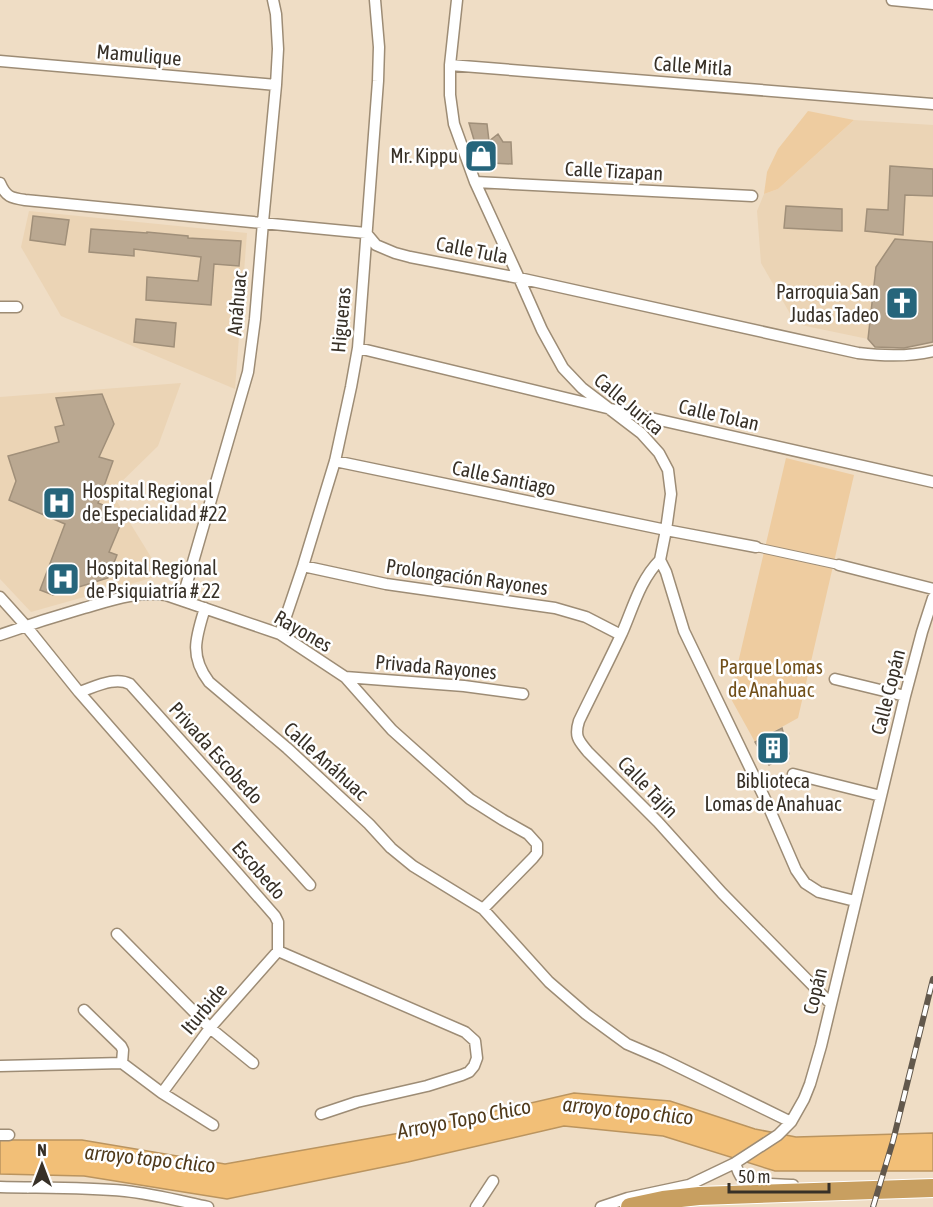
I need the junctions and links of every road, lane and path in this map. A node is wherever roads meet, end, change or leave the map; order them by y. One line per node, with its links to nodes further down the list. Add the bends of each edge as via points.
1 (273, 0): 8 (street, Anáhuac, via 278,49)
2 (375, 0): 14 (street, Higueras, via 378,81)
3 (457, 0): 7 (street, Calle Jurica)
4 (892, 0): 5 (street)
5 (933, 4)
6 (0, 62): 8 (street, Mamulique)
7 (450, 66): 9 (street, Calle Mitla); 10 (street, Calle Jurica, via 454,124)
8 (276, 85): 13 (street, Anáhuac)
9 (933, 104)
10 (475, 182): 12 (street, Calle Tizapan); 15 (street, Calle Jurica)
11 (0, 183): 13 (street, via 7,195 26,200)
12 (752, 196)
13 (262, 222): 14 (street); 31 (street, Anáhuac, via 248,372)
14 (366, 232): 15 (street, Calle Tula, via 376,245 395,253); 18 (street, Higueras)
15 (519, 278): 19 (street, Calle Tula, via 858,353 899,355); 20 (street, Calle Jurica, via 563,368)
16 (0, 307): 17 (street)
17 (16, 307)
18 (358, 348): 20 (street, Calle Tolan); 21 (street, Higueras)
19 (933, 351)
20 (611, 409): 22 (street, Calle Tolan); 23 (street, Calle Jurica, via 641,433 668,470 671,494)
21 (335, 461): 23 (street, Calle Santiago); 26 (street, Higueras)
22 (933, 482)
23 (666, 530): 24 (street, Calle Santiago); 25 (street, Calle Jurica)
24 (756, 547): 27 (street)
25 (660, 560): 36 (street, Calle Tajín, via 643,582); 45 (street, via 684,631 796,870 805,883 819,892)
26 (303, 566): 34 (street, Higueras); 36 (street, Prolongación Rayones, via 386,584 555,608 586,617)
27 (839, 566): 28 (street)
28 (933, 589)
29 (0, 597): 33 (street, Escobedo)
30 (933, 598): 41 (street, Calle Copán)
31 (182, 600): 32 (street, Rayones); 33 (street, Rayones, via 141,593)
32 (205, 608): 34 (street, Rayones); 46 (street, Calle Anáhuac, via 195,644 202,673 209,682 287,748 391,848)
33 (26, 626): 35 (street, Rayones); 39 (street, Escobedo)
34 (280, 634): 37 (street, Rayones)
35 (0, 635)
36 (621, 635): 49 (street, Calle Tajín, via 579,721 579,741)
37 (345, 677): 40 (street, Privada Rayones); 46 (street, via 392,730 470,799 528,834 537,844 533,858)
38 (835, 679): 41 (street)
39 (79, 692): 44 (street, Privada Escobedo, via 110,682 130,684); 48 (street, Escobedo, via 275,916)
40 (523, 694)
41 (905, 696): 43 (street, Calle Copán)
42 (794, 774): 43 (street)
43 (881, 796): 45 (street, Copán)
44 (310, 885)
45 (855, 901): 49 (street, Copán)
46 (483, 909): 57 (street, Calle Anáhuac, via 549,982 627,1044)
47 (117, 934): 51 (street)
48 (278, 951): 51 (street, Iturbide); 56 (street, via 465,1032 475,1041 477,1058 469,1072)
49 (831, 1004): 57 (street, Copán, via 810,1084)
50 (84, 1010): 52 (street, via 121,1046)
51 (210, 1028): 53 (street); 55 (street, Iturbide)
52 (122, 1063): 54 (street); 55 (street)
53 (253, 1063)
54 (0, 1066)
55 (162, 1093): 58 (street)
56 (321, 1114)
57 (791, 1122): 59 (street, Copán)
58 (213, 1125)
59 (738, 1161): 63 (street, via 742,1178 749,1181); 66 (street, Copán, via 689,1185)
60 (492, 1180): 65 (street)
61 (0, 1187): 64 (street, via 126,1191)
62 (933, 1188): 63 (highway)
63 (846, 1191): 67 (highway, via 699,1196)
64 (208, 1207)
65 (476, 1207)
66 (601, 1207)
67 (630, 1207)

